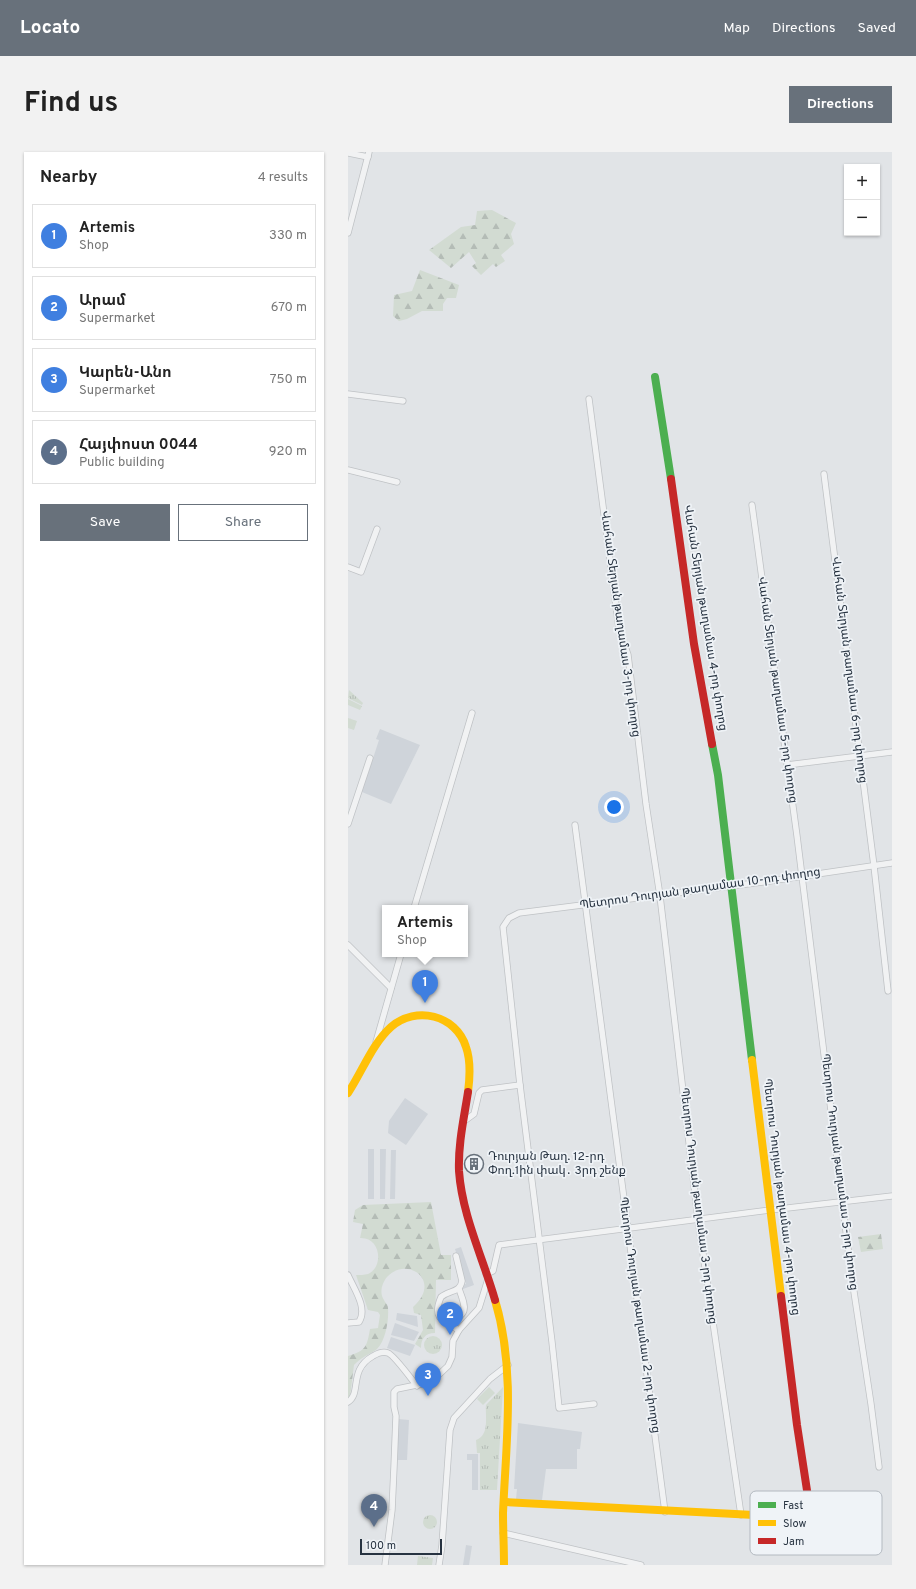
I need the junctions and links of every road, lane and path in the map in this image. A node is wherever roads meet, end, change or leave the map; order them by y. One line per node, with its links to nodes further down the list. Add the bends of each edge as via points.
1 (348, 153): 2 (street)
2 (369, 154): 3 (street)
3 (348, 233)
4 (654, 377): 24 (street, Վահան Տերյան թաղամաս 4-րդ փողոց, via 676,507 694,644 718,775)
5 (348, 394): 7 (street)
6 (589, 399): 25 (street, Վահան Տերյան թաղամաս 3-րդ փողոց, via 619,629 628,655)
7 (403, 401)
8 (348, 470): 10 (street)
9 (824, 474): 16 (street, Վահան Տերյան թաղամաս 6-րդ փողոց)
10 (397, 482)
11 (752, 504): 18 (street, Վահան Տերյան թաղամաս 5-րդ փողոց)
12 (377, 530): 13 (street, via 361,572)
13 (348, 567)
14 (472, 713): 27 (street)
15 (892, 752): 16 (street)
16 (860, 756): 18 (street); 22 (street, Վահան Տերյան թաղամաս 6-րդ փողոց)
17 (370, 758): 19 (street)
18 (788, 765): 23 (street, Վահան Տերյան թաղամաս 5-րդ փողոց)
19 (348, 824)
20 (575, 825): 26 (street, Պետրոս Դուրյան թաղամաս 2-րդ փողոց)
21 (892, 863): 22 (street, Պետրոս Դուրյան թաղամաս 10-րդ փողոց)
22 (874, 866): 23 (street, Պետրոս Դուրյան թաղամաս 10-րդ փողոց); 31 (street, Վահան Տերյան թաղամաս 6-րդ փողոց)
23 (801, 876): 24 (street, Պետրոս Դուրյան թաղամաս 10-րդ փողոց); 37 (street, Պետրոս Դուրյան թաղամաս 5-րդ փողոց)
24 (730, 886): 25 (street, Պետրոս Դուրյան թաղամաս 10-րդ փողոց); 38 (street, Պետրոս Դուրյան թաղամաս 4-րդ փողոց)
25 (660, 896): 26 (street, Պետրոս Դուրյան թաղամաս 10-րդ փողոց); 39 (street, Պետրոս Դուրյան թաղամաս 3-րդ փողոց)
26 (587, 904): 33 (street, Պետրոս Դուրյան թաղամաս 10-րդ փողոց, via 519,913 509,918 503,927); 40 (street, Պետրոս Դուրյան թաղամաս 2-րդ փողոց)
27 (415, 905)
28 (348, 945): 30 (street)
29 (400, 957): 30 (street)
30 (391, 988): 32 (street)
31 (888, 991)
32 (376, 1044): 34 (street); 35 (street, via 396,1023 414,1015 437,1016 461,1034 467,1046 471,1076)
33 (520, 1085): 35 (street, via 482,1090 474,1114); 41 (street)
34 (348, 1093)
35 (463, 1122): 44 (street, via 459,1158 461,1180)
36 (892, 1196): 37 (street)
37 (842, 1202): 38 (street); 53 (street, Պետրոս Դուրյան թաղամաս 5-րդ փողոց)
38 (770, 1210): 39 (street); 54 (street, Պետրոս Դուրյան թաղամաս 4-րդ փողոց)
39 (698, 1219): 40 (street); 57 (street, Պետրոս Դուրյան թաղամաս 3-րդ փողոց)
40 (627, 1228): 41 (street); 56 (street, Պետրոս Դուրյան թաղամաս 2-րդ փողոց)
41 (540, 1240): 44 (street, via 499,1245 493,1271); 52 (street, via 559,1408)
42 (456, 1256): 45 (street, via 462,1281)
43 (348, 1275): 46 (street, via 363,1309 359,1322)
44 (487, 1276): 48 (street, via 479,1308); 49 (street, via 502,1327)
45 (459, 1289): 47 (street, via 464,1303 463,1312 461,1316); 47 (street, via 443,1295 438,1305 437,1313)
46 (348, 1323)
47 (447, 1323): 48 (street)
48 (459, 1330): 50 (street, via 453,1341 452,1357 448,1366 431,1382)
49 (508, 1364): 55 (street); 61 (street, via 490,1379 454,1418 450,1430)
50 (417, 1386): 51 (street, via 390,1354 383,1352 372,1356 359,1367 353,1398); 60 (street, via 397,1389 394,1392 396,1416 392,1510)
51 (348, 1402)
52 (594, 1404)
53 (879, 1467)
54 (807, 1491)
55 (505, 1502): 56 (street); 59 (street)
56 (665, 1512): 57 (street)
57 (741, 1515): 58 (street, Պետրոս Դուրյան թաղամաս 4-րդ փողոց)
58 (750, 1515)
59 (503, 1533): 62 (street); 63 (street)
60 (385, 1565)
61 (439, 1565)
62 (504, 1565)
63 (641, 1565)

